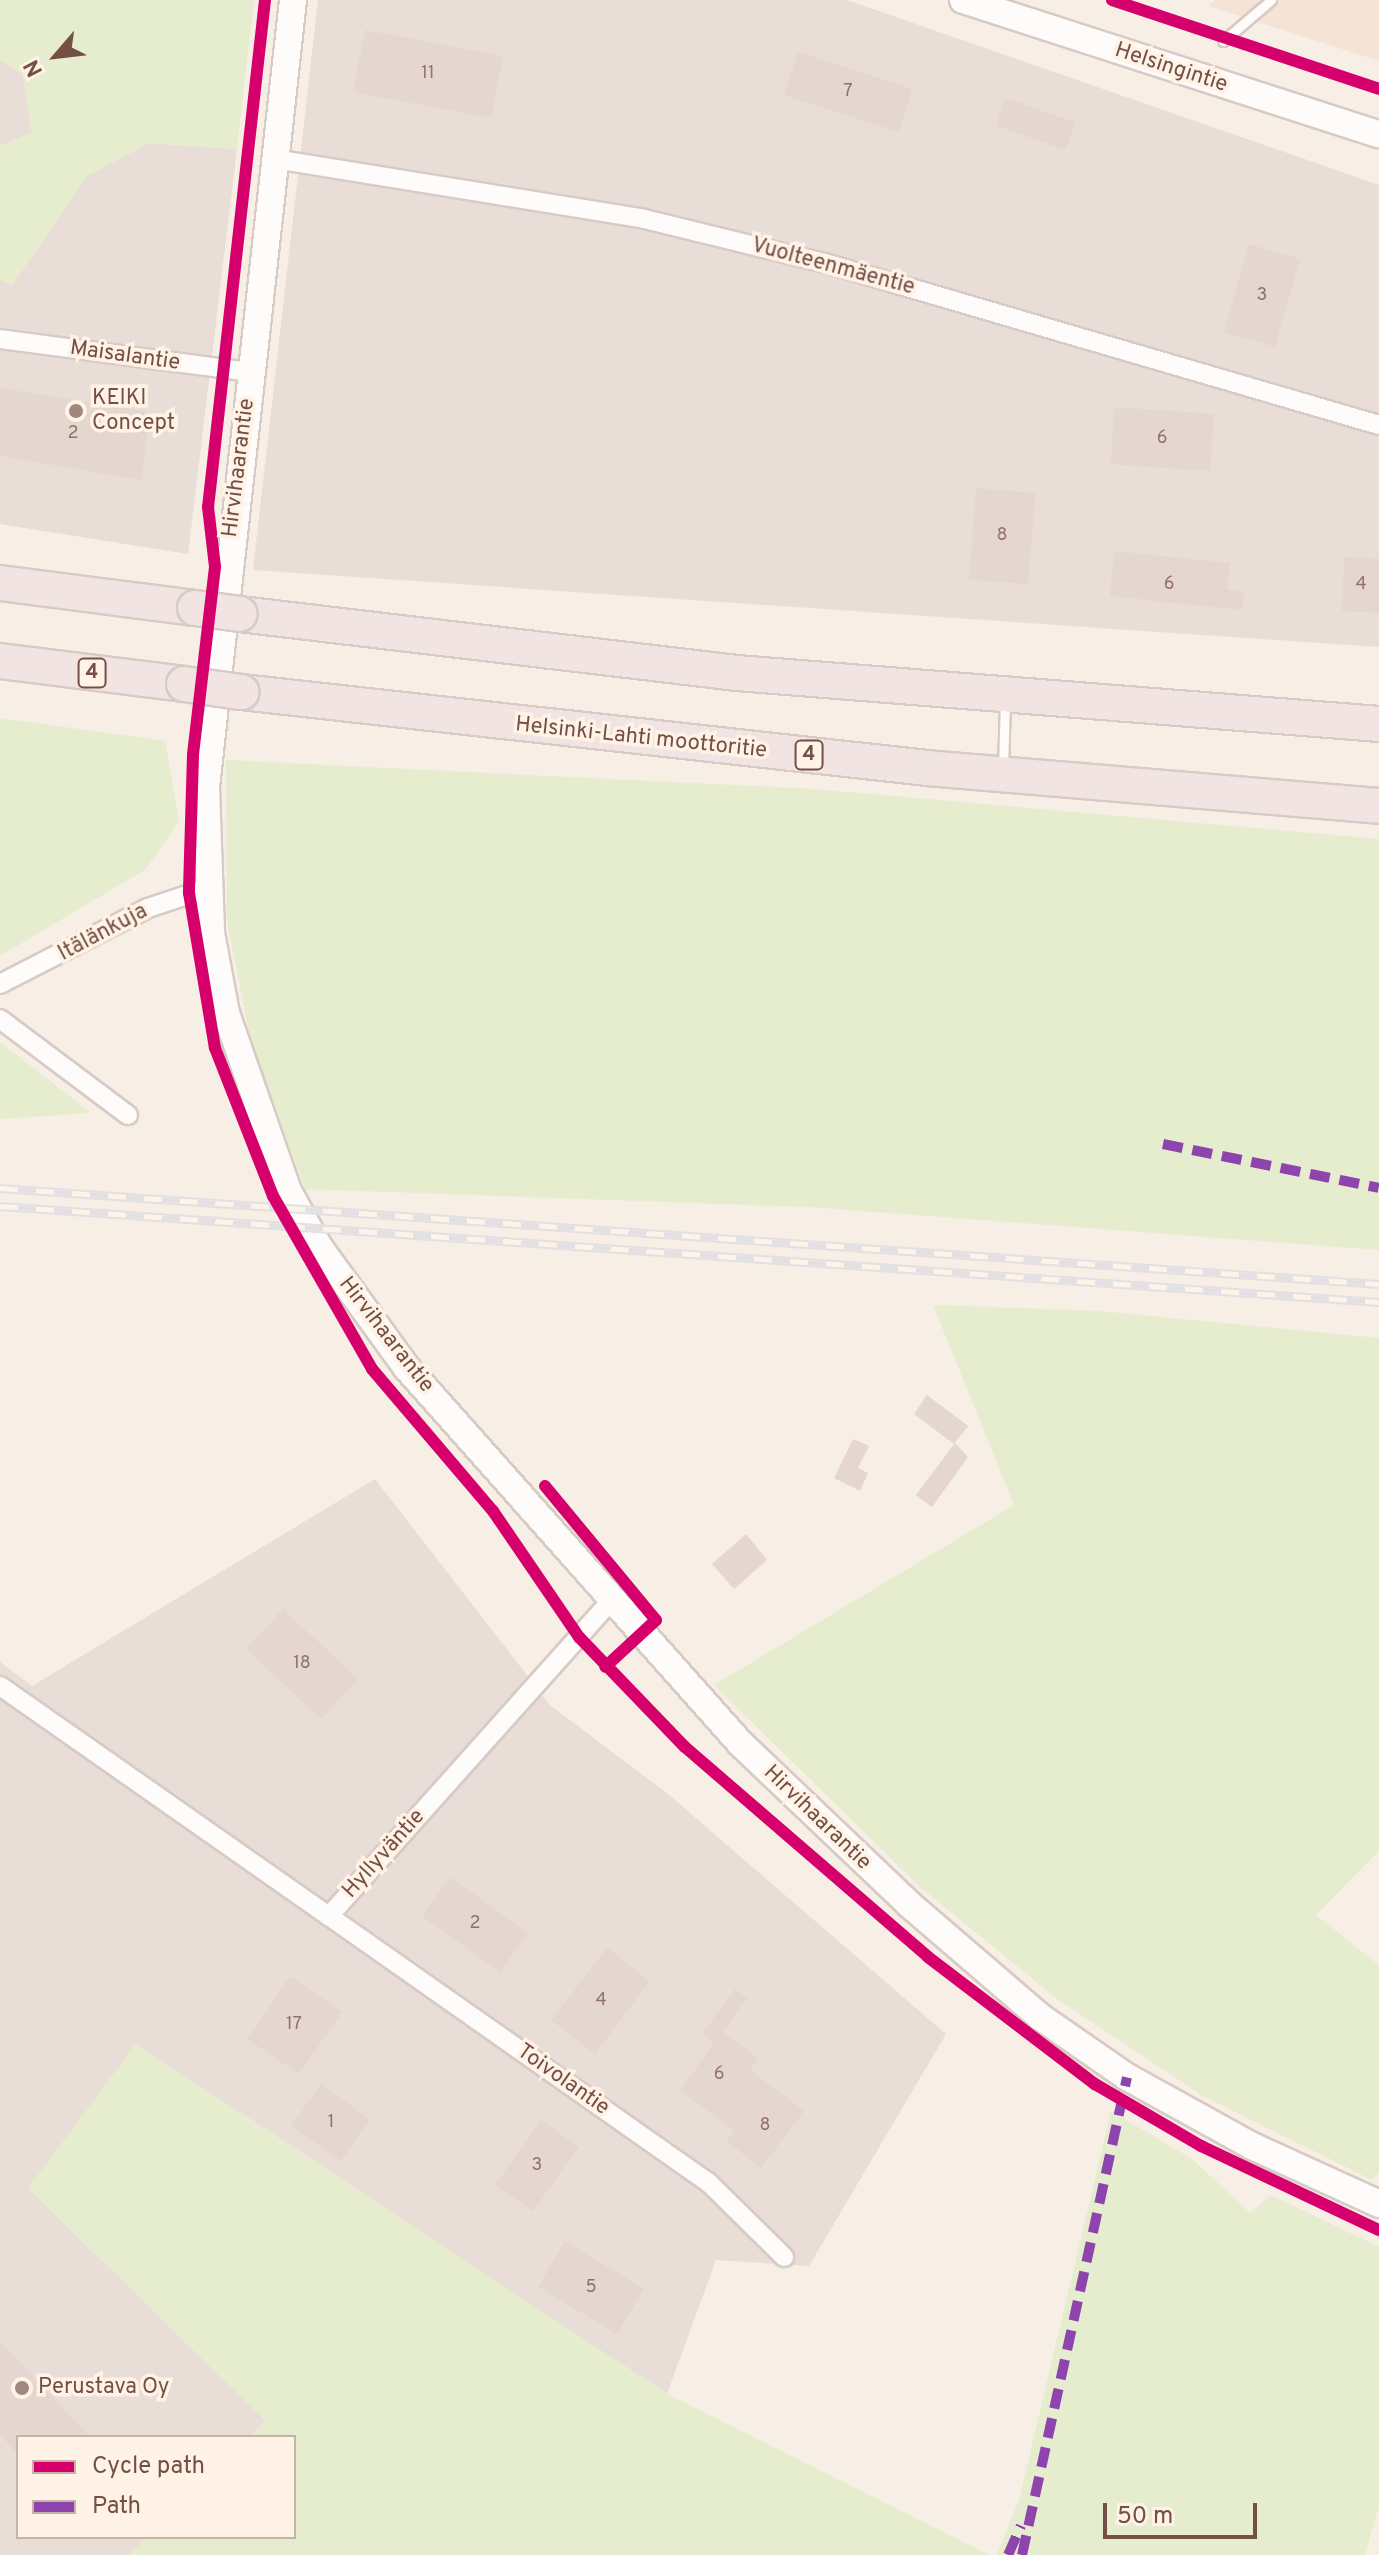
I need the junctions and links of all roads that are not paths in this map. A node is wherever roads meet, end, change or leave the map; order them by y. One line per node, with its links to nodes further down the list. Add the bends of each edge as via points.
1 (293, 0): 6 (street, Hirvihaarantie)
2 (963, 0): 5 (street, Helsingintie)
3 (1271, 0): 4 (lane)
4 (1223, 41)
5 (1379, 134)
6 (275, 159): 8 (street, Hirvihaarantie); 9 (street, Vuolteenmäentie, via 644,219 780,252)
7 (0, 339): 8 (street, Maisalantie)
8 (250, 372): 18 (street, Hirvihaarantie, via 206,787)
9 (1379, 425)
10 (0, 575): 12 (highway)
11 (0, 583): 12 (highway)
12 (49, 590): 14 (highway, bridge, via 737,673)
13 (0, 661): 16 (highway, Helsinki-Lahti moottoritie / 4, bridge)
14 (1005, 696): 15 (highway); 16 (lane)
15 (1379, 724)
16 (1003, 775): 17 (highway, Helsinki-Lahti moottoritie / 4)
17 (1379, 806)
18 (208, 888): 19 (street, Itälänkuja, via 148,908); 22 (street, Hirvihaarantie, via 244,1079 319,1247 407,1368)
19 (0, 984)
20 (0, 1019): 21 (street)
21 (128, 1115)
22 (611, 1601): 24 (street, Hyllyväntie); 25 (street, Hirvihaarantie, via 770,1774 1039,2016 1197,2117)
23 (0, 1686): 24 (street, Hyllyväntie)
24 (329, 1916): 26 (street, Toivolantie, via 708,2182)
25 (1379, 2204)
26 (784, 2257)

